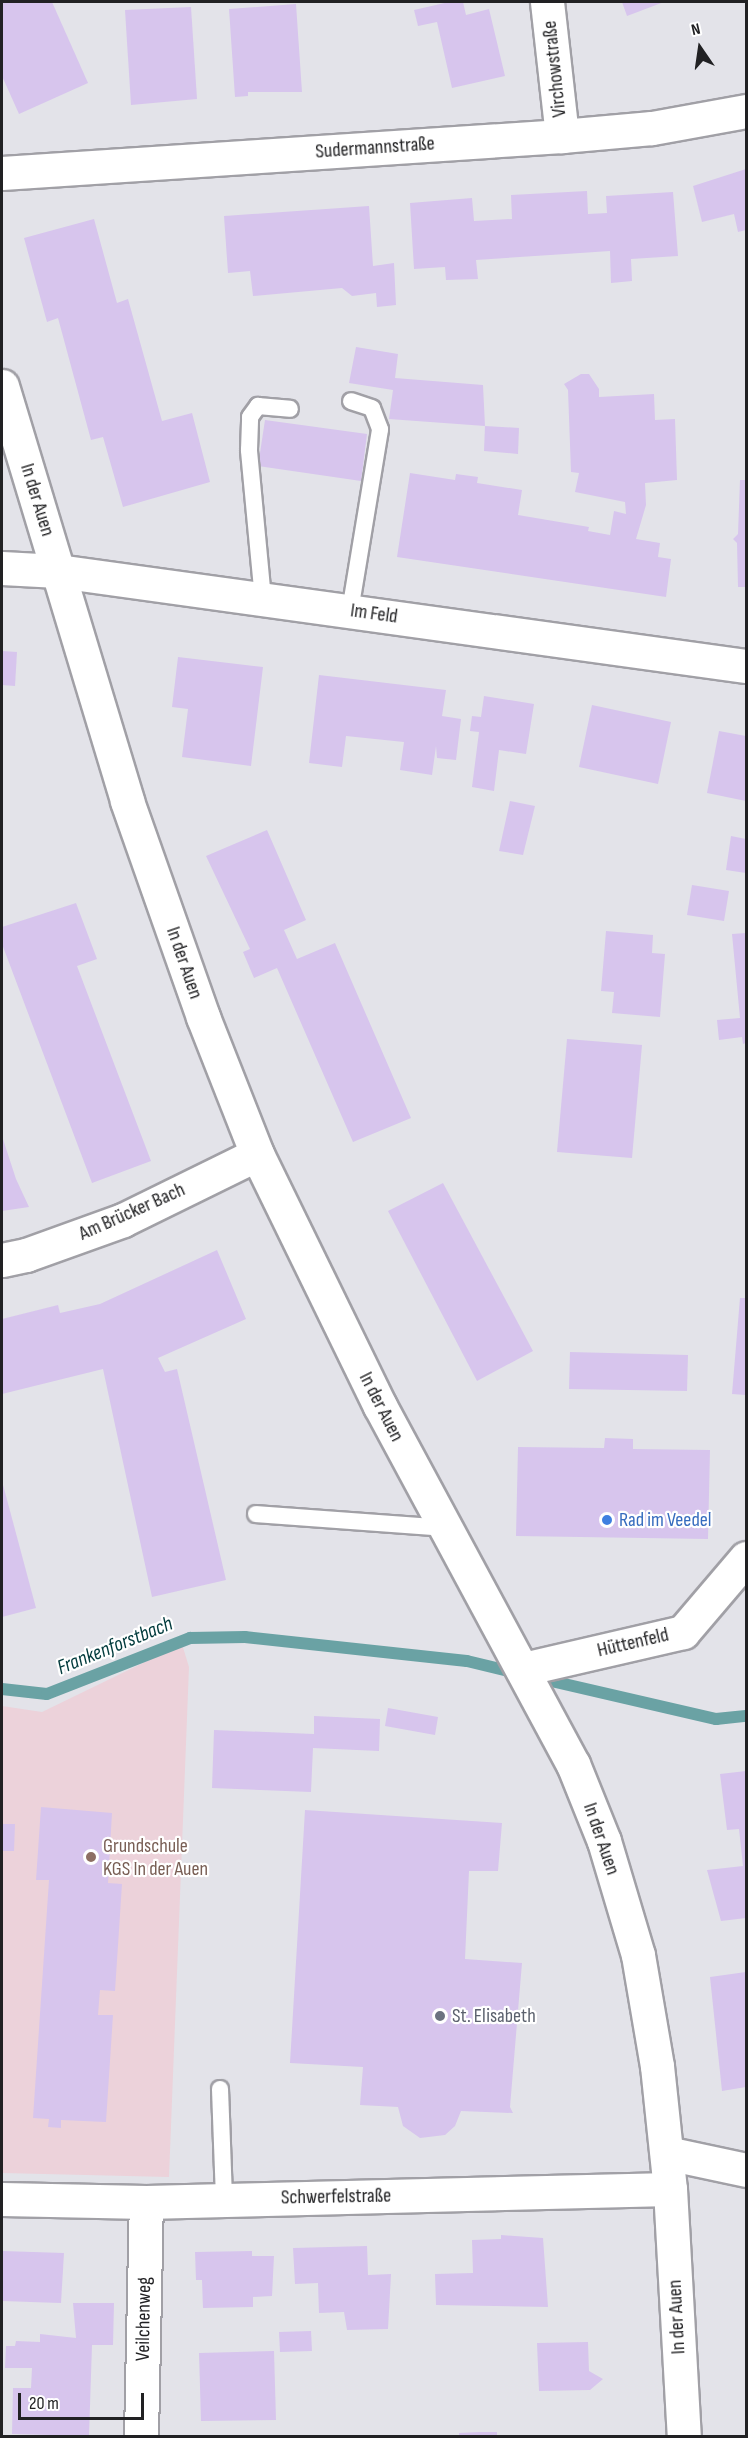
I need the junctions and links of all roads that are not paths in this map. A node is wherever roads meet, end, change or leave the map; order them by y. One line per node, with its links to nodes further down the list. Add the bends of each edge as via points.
1 (548, 2): 3 (street, Virchowstraße)
2 (747, 111): 3 (street, Sudermannstraße, via 652,128)
3 (562, 136): 4 (street, Sudermannstraße)
4 (2, 173)
5 (2, 386): 9 (street, In der Auen)
6 (351, 401): 11 (lane, via 372,408 380,429)
7 (290, 409): 10 (lane, via 258,406 250,417 249,450)
8 (2, 568): 9 (street, Im Feld)
9 (58, 571): 10 (street, Im Feld); 13 (street, In der Auen, via 127,801 203,1017)
10 (263, 599): 11 (street, Im Feld)
11 (351, 611): 12 (street, Im Feld)
12 (747, 666)
13 (257, 1154): 14 (street, Am Brücker Bach, via 123,1220); 16 (street, In der Auen, via 380,1406)
14 (2, 1260)
15 (256, 1514): 16 (lane)
16 (445, 1528): 18 (street, In der Auen, via 508,1640)
17 (747, 1558): 18 (street, Hüttenfeld, via 683,1632)
18 (535, 1675): 20 (street, In der Auen, via 604,1841 638,1955)
19 (220, 2089): 24 (lane)
20 (667, 2153): 21 (street); 22 (street, In der Auen)
21 (747, 2170)
22 (670, 2189): 24 (street, Schwerfelstraße); 27 (street, In der Auen)
23 (2, 2199): 25 (street, Schwerfelstraße)
24 (224, 2199): 25 (street, Schwerfelstraße)
25 (146, 2202): 26 (street, Veilchenweg)
26 (141, 2436)
27 (684, 2436)

